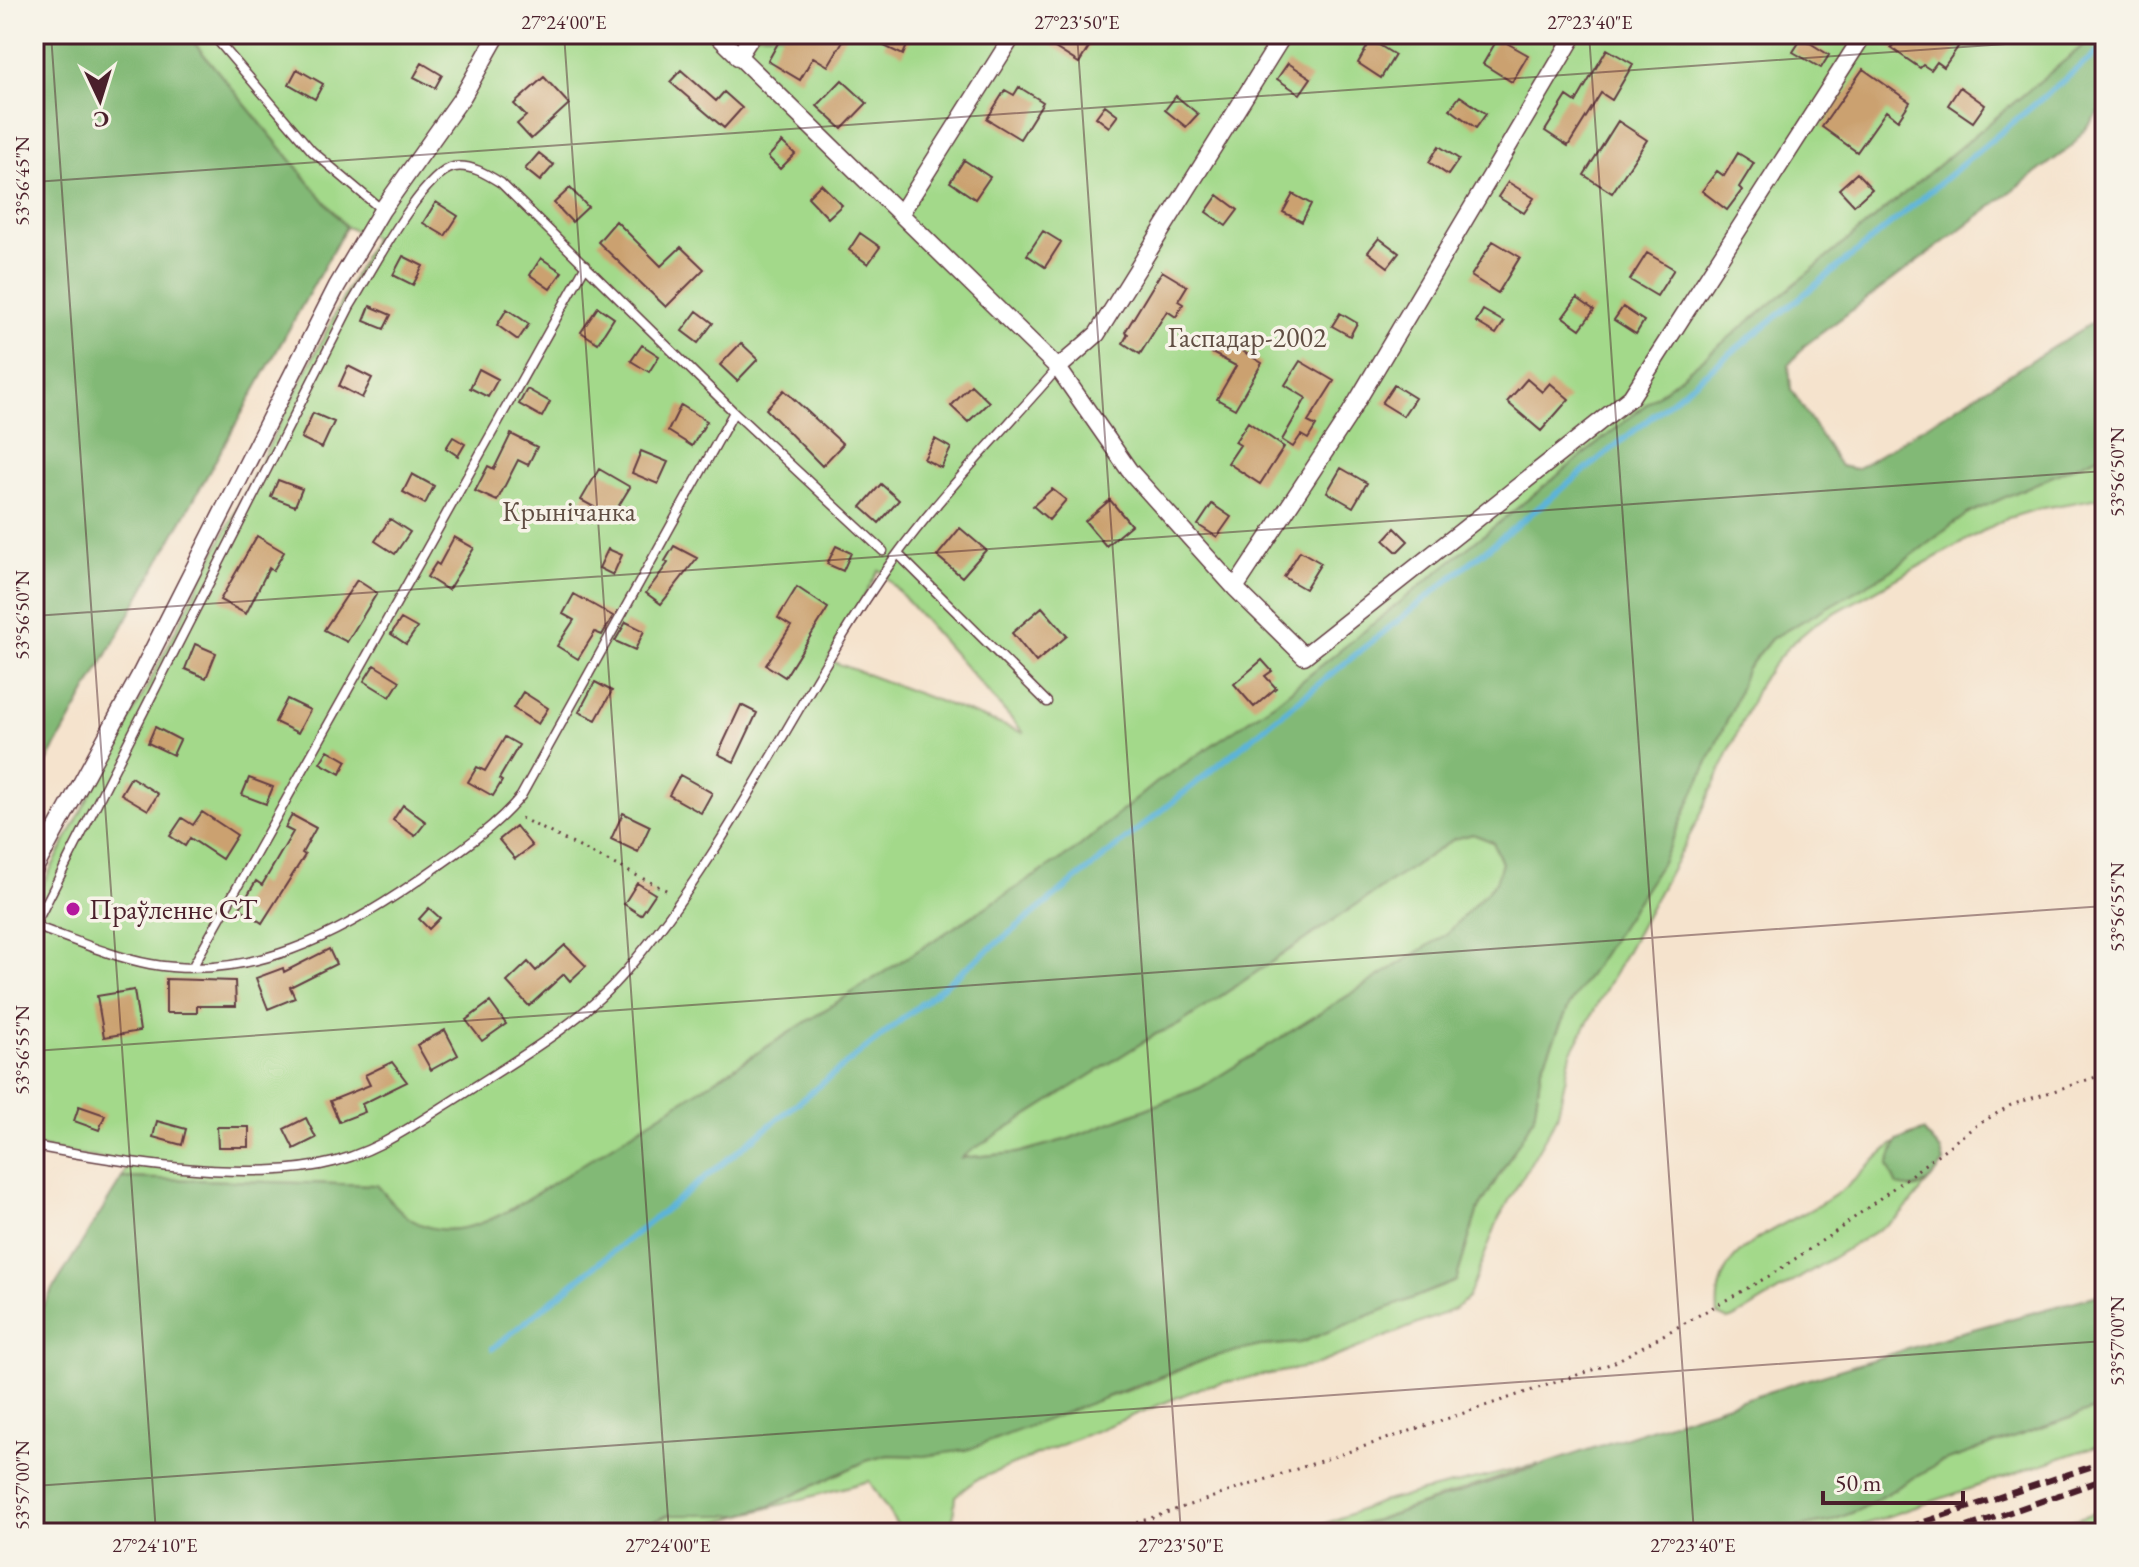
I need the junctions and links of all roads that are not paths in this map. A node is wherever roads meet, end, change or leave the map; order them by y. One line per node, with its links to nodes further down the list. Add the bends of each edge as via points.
1 (212, 34): 10 (lane, via 312,151)
2 (498, 34): 10 (street, via 463,96)
3 (716, 34): 9 (street)
4 (753, 34): 9 (street)
5 (1014, 34): 11 (street)
6 (1284, 34): 13 (street, via 1097,334)
7 (1575, 34): 17 (street, via 1347,418)
8 (1864, 34): 17 (street, via 1631,397 1304,656)
9 (738, 57): 11 (street)
10 (382, 210): 19 (street, via 337,286 140,675)
11 (901, 213): 13 (street)
12 (586, 265): 14 (lane); 20 (lane, via 501,183 470,168 439,173 410,207 350,306); 21 (lane)
13 (1058, 368): 16 (lane); 17 (street, via 1129,470)
14 (734, 412): 15 (lane); 21 (lane, via 508,812 393,897 332,934 254,962)
15 (883, 551)
16 (898, 554): 18 (lane); 22 (lane, via 683,898 624,974 511,1063 401,1134 354,1156 293,1169 128,1163)
17 (1235, 588)
18 (1047, 702)
19 (34, 870)
20 (34, 926): 21 (lane, via 117,956)
21 (193, 966)
22 (34, 1146)

